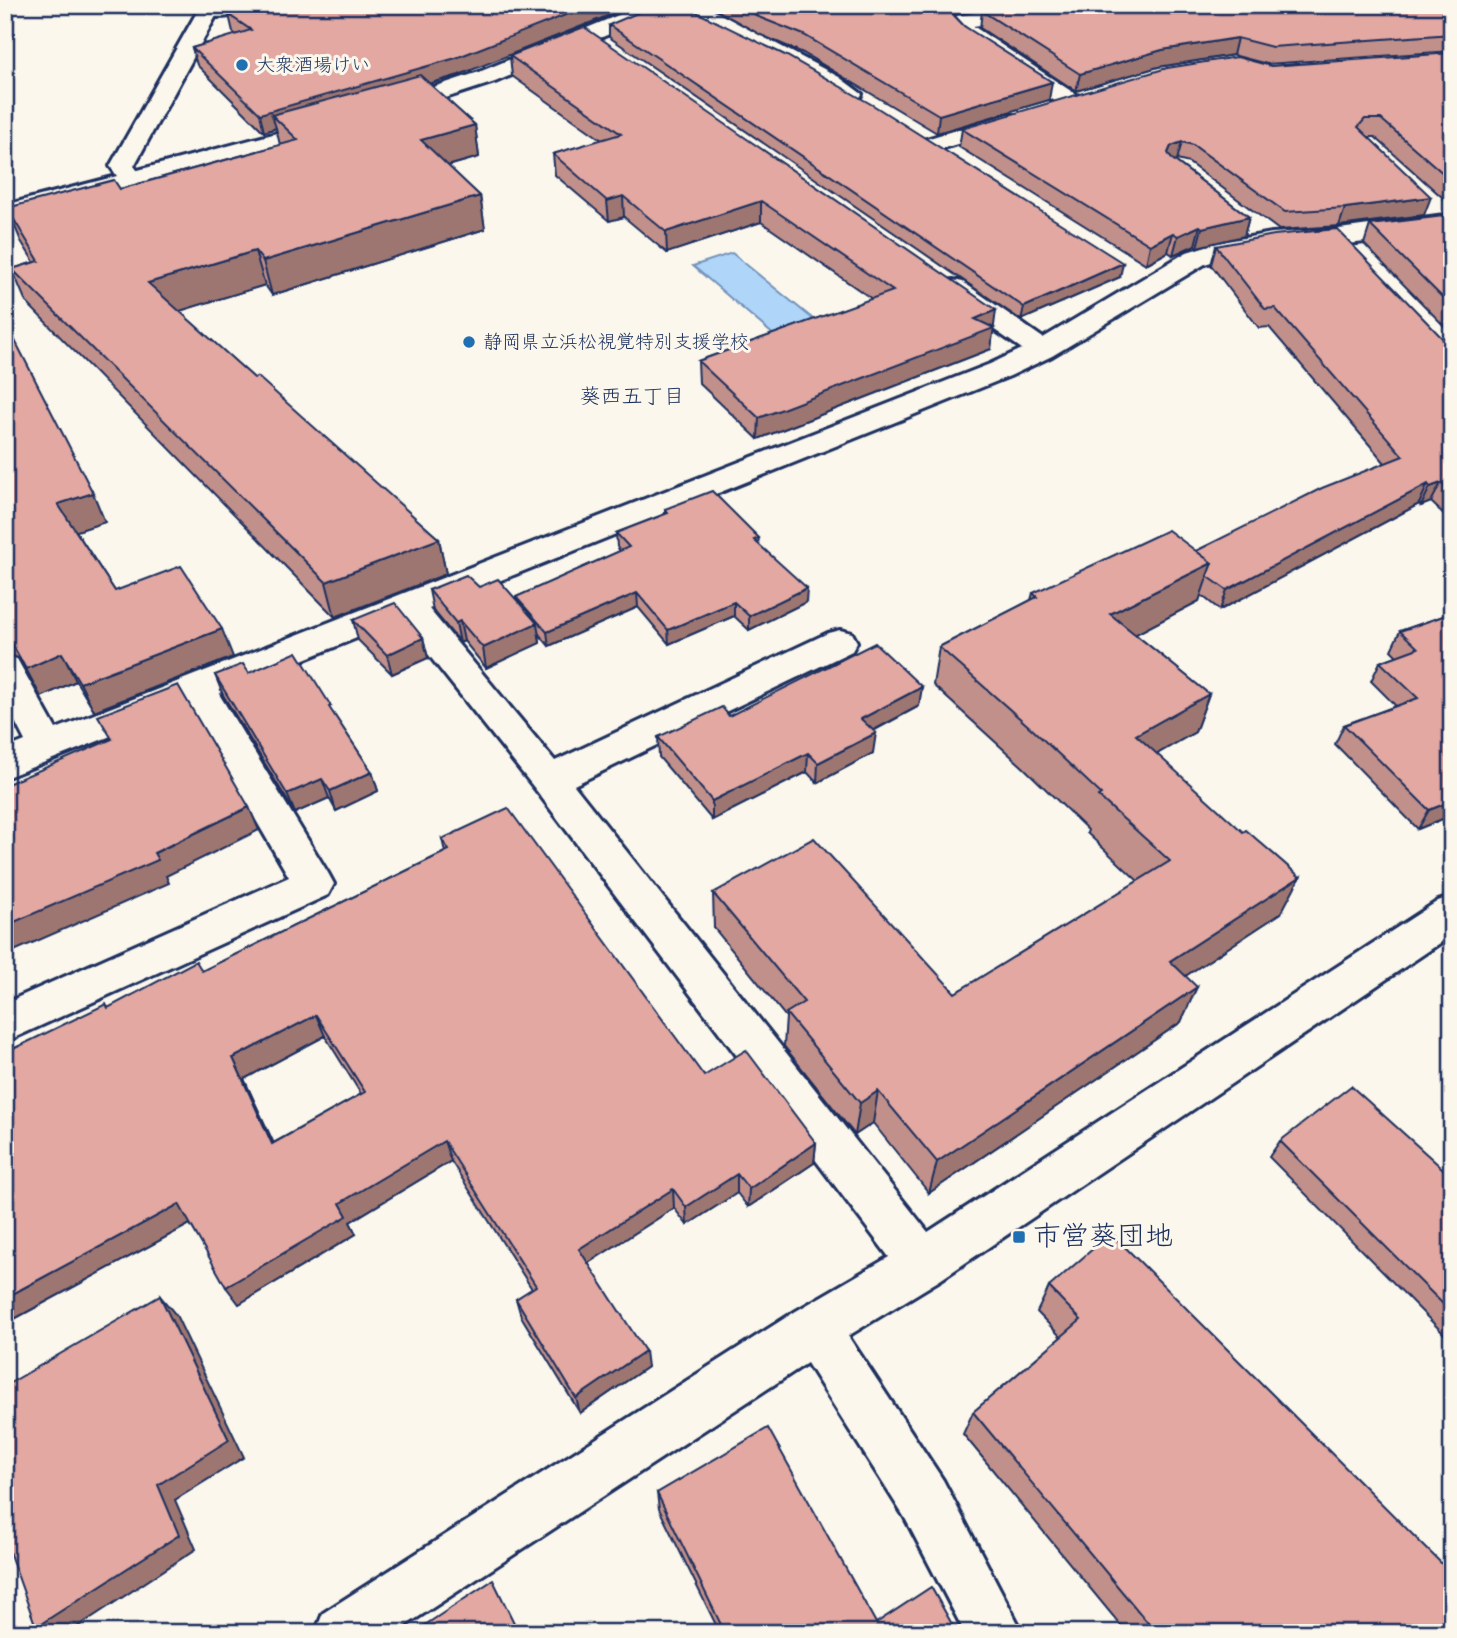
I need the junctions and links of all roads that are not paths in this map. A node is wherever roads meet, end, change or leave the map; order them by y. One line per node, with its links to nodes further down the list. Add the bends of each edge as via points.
1 (245, 5): 5 (street, via 224,11)
2 (662, 5): 12 (street, via 598,42 359,118)
3 (687, 5): 8 (street)
4 (1075, 5): 7 (street, via 956,22)
5 (210, 8): 12 (street, via 122,166)
6 (1097, 95): 7 (street)
7 (1072, 102): 10 (street)
8 (876, 109)
9 (911, 130): 10 (street)
10 (934, 144): 11 (street)
11 (957, 159)
12 (132, 179): 13 (street)
13 (5, 213)
14 (1444, 216): 16 (street, via 1349,247)
15 (1241, 217): 16 (street)
16 (1272, 241): 18 (street, via 1225,249 1141,276)
17 (939, 279): 18 (street)
18 (1042, 350): 19 (street)
19 (407, 606): 22 (street); 25 (street)
20 (840, 642): 25 (street)
21 (5, 668): 23 (street)
22 (197, 688): 23 (street); 27 (street, via 314,884)
23 (47, 747): 24 (street)
24 (5, 764)
25 (549, 780): 28 (street)
26 (1452, 913): 28 (street)
27 (5, 1023)
28 (923, 1263): 29 (street)
29 (814, 1329): 30 (street); 31 (street, via 924,1499)
30 (343, 1633)
31 (995, 1633)

